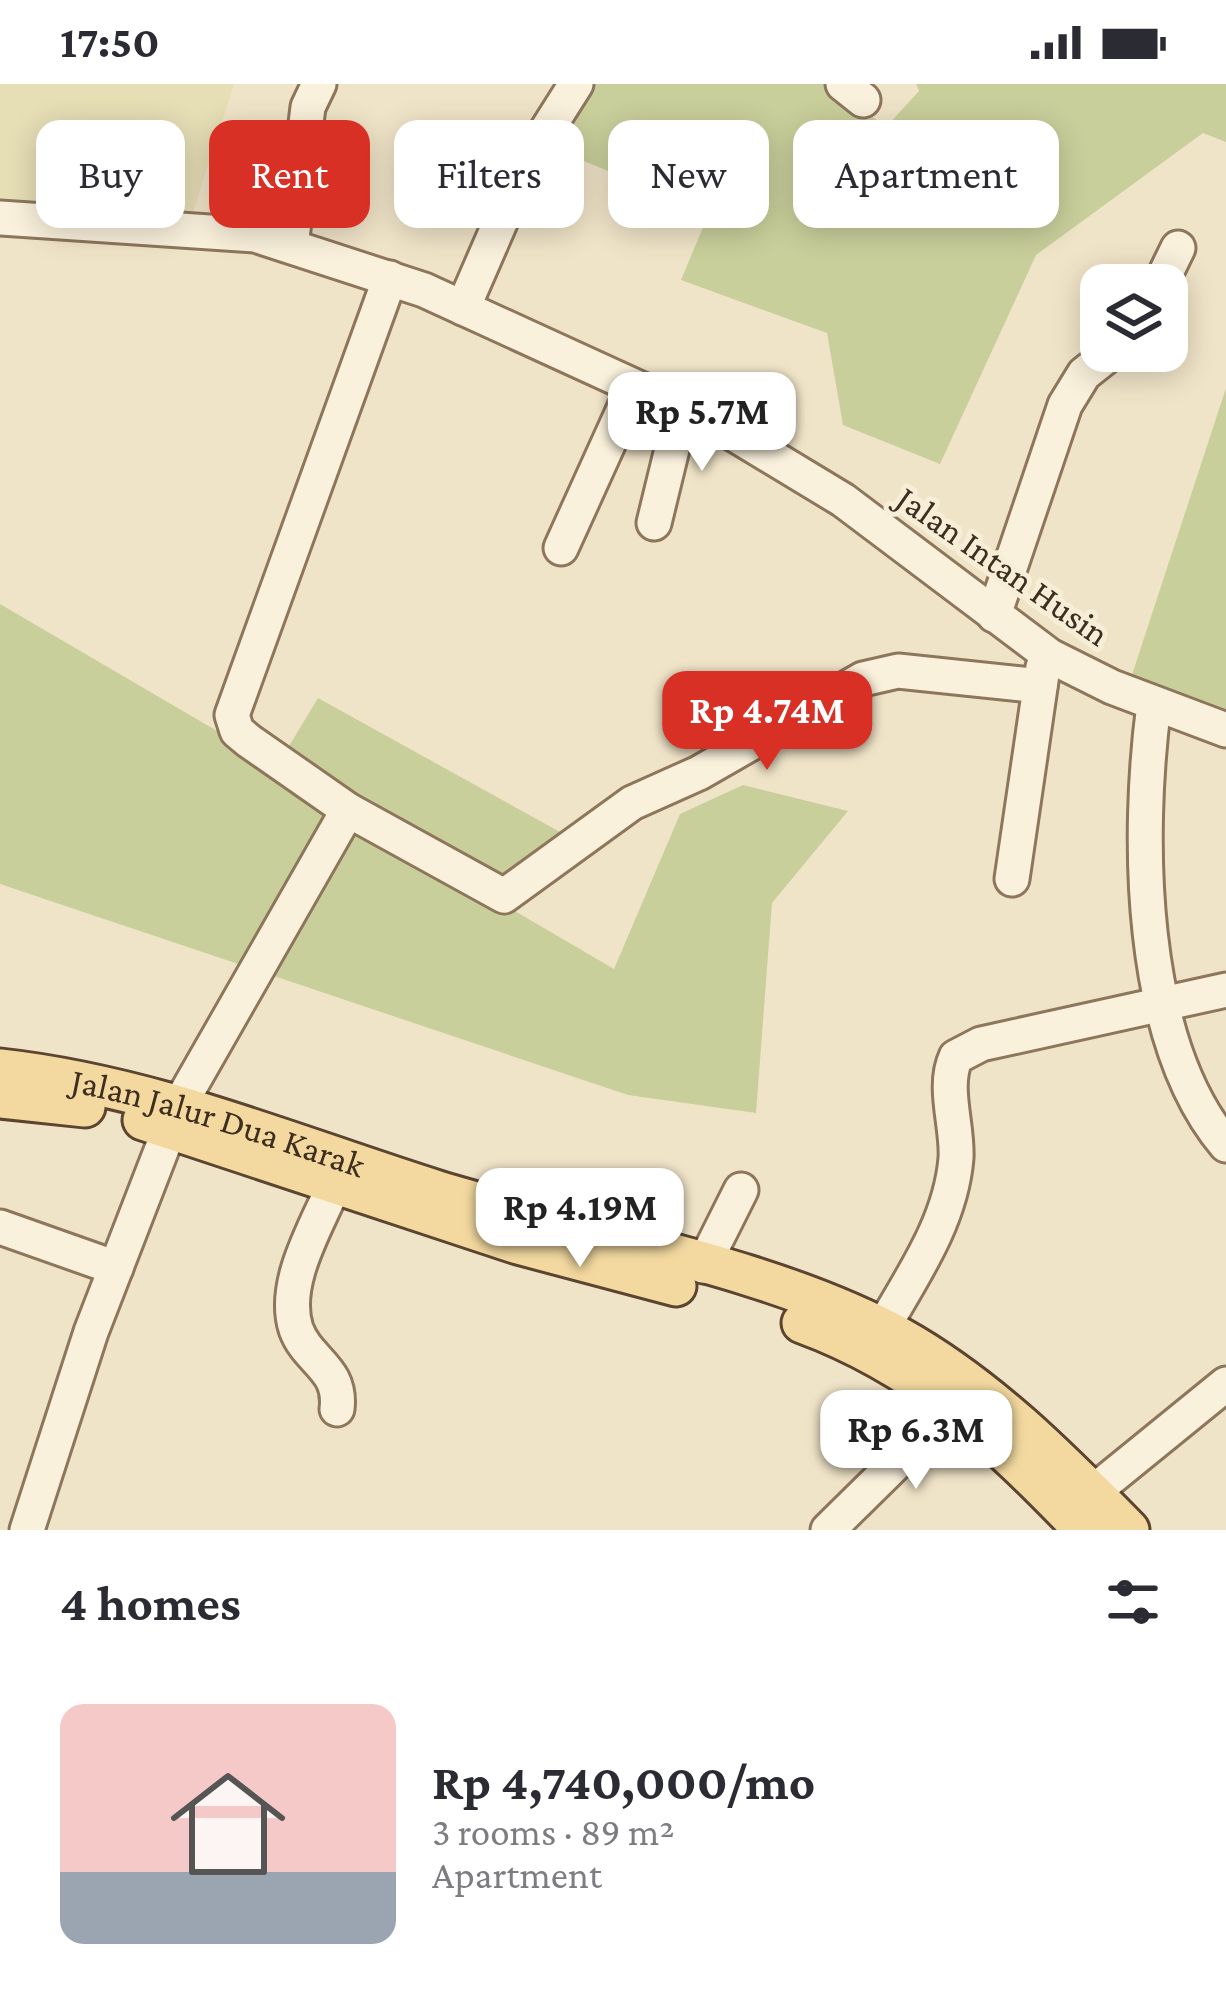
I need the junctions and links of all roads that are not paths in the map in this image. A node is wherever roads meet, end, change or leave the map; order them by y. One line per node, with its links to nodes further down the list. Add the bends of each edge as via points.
1 (319, 84): 4 (street, via 308,107)
2 (576, 84): 8 (street, via 526,163)
3 (0, 218): 4 (street, Jalan Intan Husin, via 208,230)
4 (291, 246): 7 (street, Jalan Intan Husin)
5 (1178, 248): 6 (street)
6 (1170, 264)
7 (390, 278): 8 (street, Jalan Intan Husin); 18 (street, via 233,699 237,731)
8 (463, 308): 10 (street, Jalan Intan Husin)
9 (1087, 372): 14 (street, via 1065,405)
10 (634, 387): 11 (street, Jalan Intan Husin); 13 (street)
11 (682, 408): 12 (street); 14 (street, Jalan Intan Husin, via 826,489)
12 (654, 523)
13 (560, 548)
14 (994, 615): 15 (street, Jalan Intan Husin)
15 (1043, 669): 16 (street, Jalan Intan Husin); 18 (street, via 898,671 863,679 632,803 504,896); 19 (street)
16 (1154, 704): 17 (street, Jalan Intan Husin); 21 (street, via 1145,857)
17 (1226, 730)
18 (348, 810): 24 (street)
19 (1012, 879)
20 (1226, 990): 21 (street)
21 (1166, 1005): 25 (street, via 1188,1092); 31 (street, via 981,1044 956,1057 951,1190 934,1238)
22 (0, 1069): 24 (main road, Jalan Jalur Dua Karak, via 95,1082)
23 (0, 1099): 24 (main road, Jalan Jalur Dua Karak)
24 (175, 1116): 26 (main road, Jalan Jalur Dua Karak); 29 (main road, Jalan Jalur Dua Karak); 30 (street)
25 (1226, 1145)
26 (334, 1185): 33 (main road, Jalan Jalur Dua Karak, via 772,1312 833,1334); 34 (street, via 300,1268 294,1317 297,1333 336,1382)
27 (741, 1190): 29 (street)
28 (0, 1226): 30 (street)
29 (703, 1266): 31 (main road, Jalan Jalur Dua Karak)
30 (116, 1268): 36 (street)
31 (882, 1329): 35 (main road, Jalan Jalur Dua Karak, via 970,1382)
32 (1226, 1384): 35 (street)
33 (956, 1404): 35 (main road, Jalan Jalur Dua Karak); 37 (street)
34 (337, 1409)
35 (1088, 1512): 38 (main road, Jalan Jalur Dua Karak)
36 (27, 1530)
37 (828, 1530)
38 (1129, 1530)

